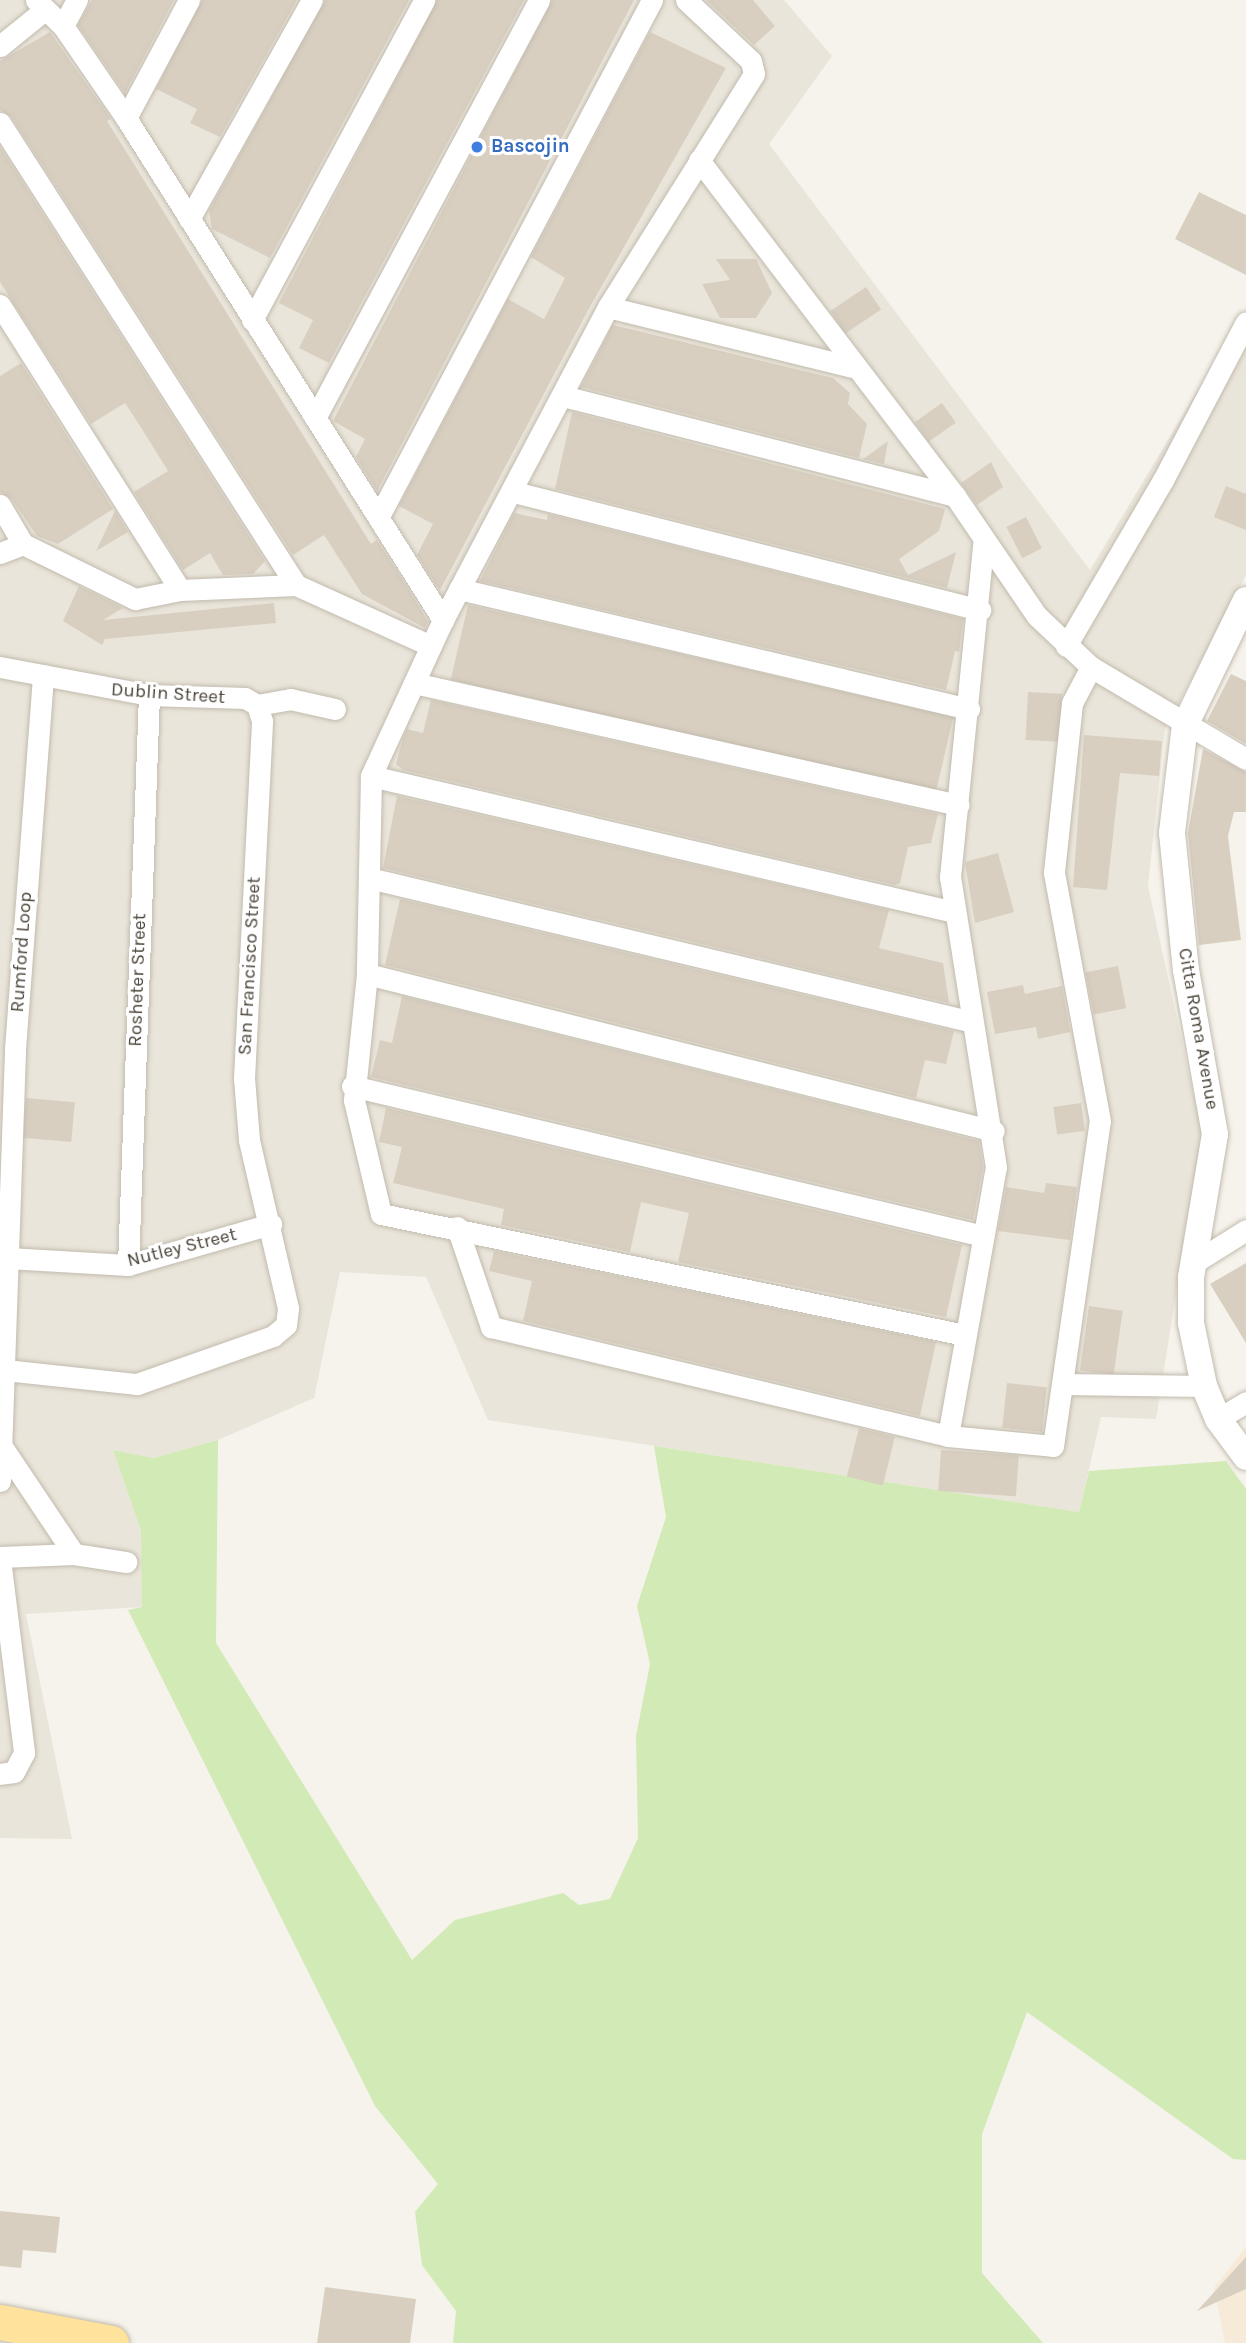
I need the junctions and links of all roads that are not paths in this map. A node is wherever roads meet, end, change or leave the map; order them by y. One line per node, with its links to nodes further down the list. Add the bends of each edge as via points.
1 (77, 0): 9 (street)
2 (189, 0): 11 (street)
3 (312, 0): 14 (street)
4 (424, 0): 17 (street)
5 (539, 0): 21 (street)
6 (652, 0): 25 (street)
7 (685, 0): 13 (street, via 754,67)
8 (40, 6): 9 (street); 10 (street)
9 (63, 26): 11 (street)
10 (0, 46)
11 (126, 118): 14 (street)
12 (0, 123): 29 (street)
13 (699, 160): 16 (street); 19 (street)
14 (189, 219): 17 (street)
15 (0, 305): 31 (street)
16 (608, 307): 19 (street); 20 (street)
17 (252, 320): 21 (street)
18 (1246, 322): 36 (street, via 1163,480)
19 (852, 367): 23 (street)
20 (563, 396): 22 (street); 23 (street)
21 (316, 418): 25 (street)
22 (514, 492): 30 (street); 33 (street)
23 (955, 496): 26 (street)
24 (0, 505): 27 (street)
25 (379, 516): 34 (street)
26 (984, 539): 33 (street); 36 (street, via 1037,616)
27 (23, 544): 28 (street); 31 (street, via 135,599)
28 (0, 553)
29 (296, 585): 31 (street); 35 (street)
30 (459, 589): 34 (street); 44 (street)
31 (180, 590)
32 (1246, 600): 45 (street, Citta Roma Avenue)
33 (980, 610): 44 (street)
34 (443, 620): 35 (street)
35 (431, 646): 40 (street)
36 (1066, 646): 38 (street)
37 (0, 667): 39 (street, Dublin Street)
38 (1091, 667): 45 (street); 65 (street, via 1072,703 1054,872 1100,1121)
39 (43, 674): 41 (street, Dublin Street, via 86,688); 53 (street, Rumford Loop)
40 (414, 683): 47 (street); 48 (street)
41 (149, 695): 42 (street, Dublin Street, via 245,698); 62 (street, Rosheter Street)
42 (257, 705): 43 (street, Dublin Street, via 290,699); 56 (street, San Francisco Street, via 262,721 244,1078 249,1140)
43 (335, 709)
44 (970, 709): 48 (street)
45 (1185, 725): 46 (street); 61 (street, Citta Roma Avenue, via 1172,795 1175,886 1215,1134)
46 (1246, 759)
47 (371, 776): 49 (street); 50 (street)
48 (958, 805): 50 (street, via 950,877)
49 (369, 878): 51 (street); 52 (street)
50 (954, 912): 52 (street)
51 (367, 974): 54 (street); 55 (street)
52 (969, 1021): 55 (street)
53 (7, 1052): 60 (street, Rumford Loop)
54 (352, 1086): 57 (street, via 381,1214); 59 (street)
55 (994, 1131): 59 (street, via 996,1167)
56 (271, 1224): 62 (street, Nutley Street); 64 (street, San Francisco Street, via 288,1308 286,1325 274,1336 137,1384)
57 (457, 1227): 63 (street); 69 (street, via 491,1327)
58 (1246, 1230): 61 (street)
59 (983, 1236): 63 (street)
60 (8, 1258): 62 (street, Nutley Street); 64 (street, Rumford Loop)
61 (1195, 1262): 66 (street, Citta Roma Avenue, via 1191,1323)
62 (128, 1265)
63 (965, 1335): 69 (street)
64 (5, 1370): 70 (street, Rumford Loop)
65 (1063, 1384): 66 (street); 69 (street, via 1054,1446)
66 (1204, 1386): 68 (street, Citta Roma Avenue)
67 (1246, 1402): 68 (street)
68 (1218, 1419): 71 (street, Citta Roma Avenue)
69 (948, 1436)
70 (1, 1445): 72 (street, Rumford Loop); 73 (street)
71 (1246, 1457)
72 (0, 1481)
73 (74, 1555): 74 (street); 75 (street)
74 (0, 1558): 76 (street)
75 (127, 1562)
76 (4, 1652): 77 (street, via 24,1753 14,1772)
77 (0, 1774)
78 (0, 2322): 79 (main road)
79 (111, 2343)

